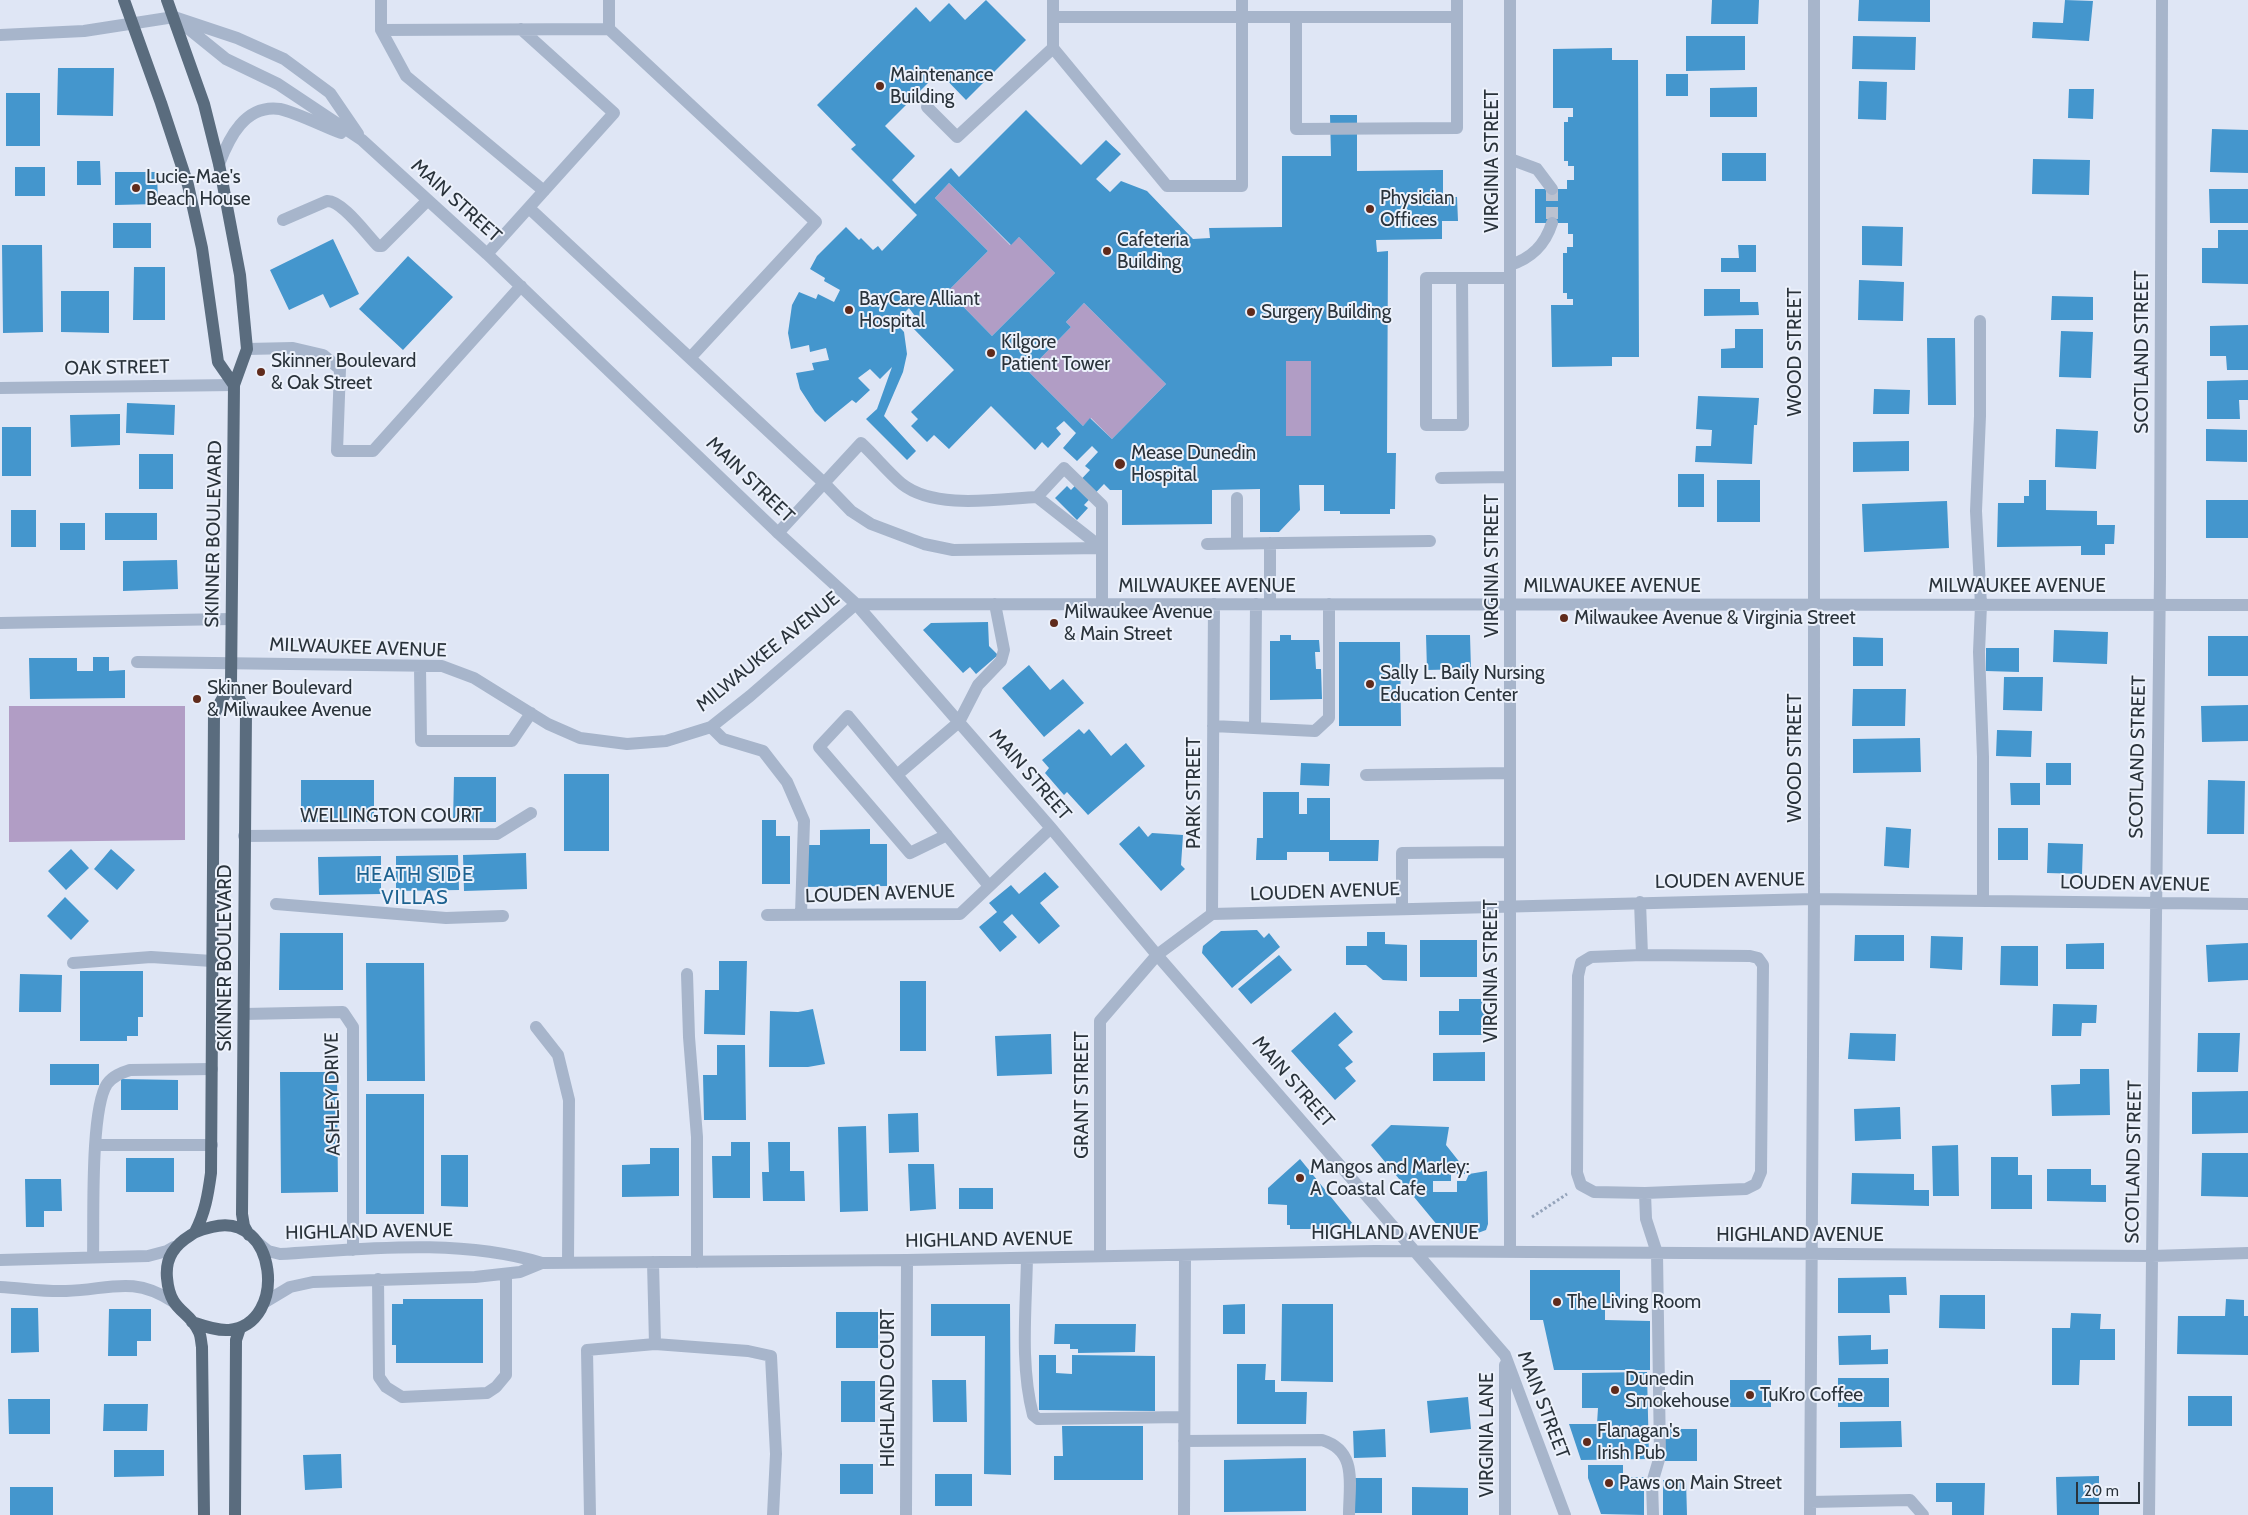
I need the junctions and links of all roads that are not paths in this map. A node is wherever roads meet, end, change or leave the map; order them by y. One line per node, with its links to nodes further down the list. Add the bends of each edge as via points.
1 (124, 0): 16 (main road)
2 (167, 0): 11 (main road, MAIN STREET)
3 (380, 0): 19 (street)
4 (609, 0): 18 (street)
5 (1053, 0): 12 (street)
6 (1242, 0): 13 (street)
7 (1457, 0): 15 (street)
8 (1510, 0): 24 (street, VIRGINIA STREET)
9 (1814, 0): 60 (street, WOOD STREET)
10 (2162, 0): 62 (street, SCOTLAND STREET)
11 (174, 17): 16 (street); 23 (street, MAIN STREET, via 226,59 278,84); 23 (street, MAIN STREET, via 237,38 284,59 330,93); 25 (main road, SKINNER BOULEVARD, via 201,95)
12 (1053, 17): 13 (street); 21 (street)
13 (1242, 17): 14 (street); 21 (street, via 1242,186 1168,186)
14 (1296, 17): 15 (street); 15 (street, via 1296,129 1457,128)
15 (1457, 17)
16 (133, 23): 20 (street, via 84,31); 39 (main road, via 188,185 202,248 218,362)
17 (521, 29): 18 (street); 19 (street); 27 (street, via 614,113)
18 (609, 29): 38 (street, via 816,222)
19 (380, 30): 27 (street, via 406,76)
20 (1, 32)
21 (1053, 48): 22 (street, via 956,137)
22 (927, 107)
23 (362, 140): 25 (street, via 279,109 257,112 242,122 228,140); 28 (street, MAIN STREET)
24 (1510, 159): 26 (street, via 1537,169); 33 (street, VIRGINIA STREET)
25 (219, 164): 37 (main road, SKINNER BOULEVARD, via 240,275)
26 (1552, 189)
27 (544, 191): 29 (street)
28 (428, 200): 30 (street, via 382,246 378,246 333,201); 32 (street, MAIN STREET)
29 (529, 208): 32 (street); 38 (street)
30 (283, 220)
31 (1552, 223): 33 (street, via 1543,243)
32 (487, 254): 35 (street, MAIN STREET)
33 (1510, 271): 34 (street); 41 (street, VIRGINIA STREET)
34 (1462, 278): 34 (street, via 1426,278 1426,425 1463,425)
35 (521, 286): 37 (street, via 373,451 337,451 340,369 323,355 293,348); 46 (street, MAIN STREET)
36 (1980, 321): 61 (street, via 1976,510)
37 (247, 349): 39 (main road, SKINNER BOULEVARD)
38 (690, 358): 43 (street)
39 (234, 385): 40 (street, OAK STREET); 64 (main road, SKINNER BOULEVARD)
40 (0, 388)
41 (1510, 477): 42 (street); 59 (street, VIRGINIA STREET)
42 (1441, 478)
43 (824, 483): 44 (street, via 861,443 903,484 926,496 953,500); 46 (street); 51 (street, via 851,511 871,524 924,544 953,550)
44 (1038, 497): 51 (street); 51 (street, via 1064,468 1102,505)
45 (1237, 498): 48 (street)
46 (778, 533): 52 (street, MAIN STREET)
47 (1430, 541): 49 (street)
48 (1238, 543): 49 (street); 50 (street)
49 (1270, 543): 57 (street)
50 (1207, 544)
51 (1102, 548): 54 (street)
52 (856, 604): 53 (street, MILWAUKEE AVENUE); 71 (street, MAIN STREET); 73 (street, MILWAUKEE AVENUE)
53 (995, 604): 54 (street, MILWAUKEE AVENUE); 71 (street, via 1004,650 1001,661 978,685)
54 (1102, 604): 55 (street, MILWAUKEE AVENUE)
55 (1214, 604): 56 (street, MILWAUKEE AVENUE); 72 (street, PARK STREET)
56 (1256, 604): 57 (street, MILWAUKEE AVENUE); 74 (street)
57 (1270, 604): 58 (street, MILWAUKEE AVENUE)
58 (1329, 604): 59 (street, MILWAUKEE AVENUE); 74 (street, via 1329,718 1314,731)
59 (1510, 605): 60 (street, MILWAUKEE AVENUE); 75 (street, VIRGINIA STREET)
60 (1813, 605): 61 (street, MILWAUKEE AVENUE); 84 (street, WOOD STREET)
61 (1981, 605): 62 (street, MILWAUKEE AVENUE); 85 (street)
62 (2160, 605): 63 (street, MILWAUKEE AVENUE); 88 (street, SCOTLAND STREET)
63 (2248, 605)
64 (231, 619): 65 (street); 67 (main road, SKINNER BOULEVARD)
65 (0, 623)
66 (137, 662): 67 (street, MILWAUKEE AVENUE)
67 (231, 663): 68 (street, MILWAUKEE AVENUE); 69 (main road, SKINNER BOULEVARD)
68 (420, 667): 70 (street, MILWAUKEE AVENUE, via 442,666 474,678); 70 (street, via 422,741 512,741)
69 (231, 683): 81 (main road, SKINNER BOULEVARD, via 246,712); 98 (main road, SKINNER BOULEVARD, via 214,714)
70 (531, 714): 73 (street, MILWAUKEE AVENUE, via 580,738 627,744 666,741)
71 (959, 722): 76 (street); 79 (street, MAIN STREET)
72 (1213, 726): 74 (street); 93 (street, PARK STREET)
73 (711, 727): 92 (street, via 723,738 762,751 787,782 804,821)
74 (1255, 728)
75 (1510, 773): 77 (street); 82 (street, VIRGINIA STREET)
76 (897, 775): 80 (street); 80 (street, via 848,716 819,747 910,853)
77 (1366, 775)
78 (531, 813): 81 (street, WELLINGTON COURT, via 498,834)
79 (1051, 828): 83 (street, LOUDEN AVENUE); 96 (street, MAIN STREET)
80 (947, 835): 83 (street)
81 (244, 836): 101 (main road, SKINNER BOULEVARD)
82 (1510, 852): 90 (street, VIRGINIA STREET); 91 (street, via 1402,853)
83 (989, 886): 92 (street, LOUDEN AVENUE, via 960,914)
84 (1814, 898): 85 (street, LOUDEN AVENUE); 86 (street, LOUDEN AVENUE); 115 (street, WOOD STREET)
85 (1984, 901): 88 (street, LOUDEN AVENUE)
86 (1640, 902): 90 (street, LOUDEN AVENUE); 97 (street)
87 (276, 904): 95 (street, via 446,918)
88 (2155, 904): 89 (street, LOUDEN AVENUE); 118 (street, SCOTLAND STREET)
89 (2248, 904)
90 (1510, 905): 91 (street, LOUDEN AVENUE); 112 (street, VIRGINIA STREET)
91 (1402, 908): 93 (street, LOUDEN AVENUE)
92 (801, 914): 94 (street, LOUDEN AVENUE)
93 (1212, 914): 96 (street)
94 (767, 915)
95 (504, 916)
96 (1157, 955): 111 (street, MAIN STREET); 117 (street, GRANT STREET, via 1100,1020)
97 (1642, 955): 106 (street, via 1591,957 1581,963 1578,976 1577,1173 1581,1184 1594,1192); 106 (street, via 1750,956 1758,958 1763,965 1761,1172 1756,1184 1746,1189)
98 (212, 961): 99 (street, via 151,957); 103 (main road, SKINNER BOULEVARD)
99 (73, 963)
100 (687, 974): 124 (street, via 697,1137)
101 (244, 1014): 108 (main road, SKINNER BOULEVARD, via 242,1214 244,1226); 110 (street, ASHLEY DRIVE, via 343,1012 353,1027)
102 (536, 1027): 126 (street, via 558,1055 568,1100)
103 (212, 1069): 104 (street, via 130,1070 118,1074 107,1084 96,1119); 105 (main road, SKINNER BOULEVARD)
104 (96, 1145): 105 (street); 119 (street)
105 (212, 1145): 107 (main road, SKINNER BOULEVARD, via 208,1198)
106 (1645, 1193): 113 (street, via 1646,1219)
107 (195, 1232): 108 (main road, via 228,1225); 109 (main road)
108 (254, 1239): 110 (street, HIGHLAND AVENUE, via 268,1251 280,1254); 131 (main road, SKINNER BOULEVARD, via 265,1255 267,1266)
109 (174, 1247): 119 (street, via 148,1256); 130 (main road, via 167,1275)
110 (353, 1250): 125 (street, HIGHLAND AVENUE, via 408,1247 459,1250 520,1256)
111 (1416, 1251): 112 (street, HIGHLAND AVENUE); 116 (street, HIGHLAND AVENUE); 135 (street, MAIN STREET)
112 (1510, 1251): 113 (street, HIGHLAND AVENUE)
113 (1657, 1253): 115 (street, HIGHLAND AVENUE); 148 (street, via 1660,1456 1652,1483)
114 (2248, 1253): 118 (street, HIGHLAND AVENUE)
115 (1811, 1254): 118 (street, HIGHLAND AVENUE); 138 (street, WOOD STREET)
116 (1185, 1255): 117 (street, HIGHLAND AVENUE); 136 (street)
117 (1100, 1256): 120 (street, HIGHLAND AVENUE)
118 (2152, 1256): 150 (street, SCOTLAND STREET)
119 (93, 1257): 121 (street)
120 (1027, 1258): 122 (street, HIGHLAND AVENUE); 136 (street, via 1025,1338 1032,1415 1038,1419)
121 (0, 1260)
122 (907, 1260): 124 (street, HIGHLAND AVENUE); 143 (street, HIGHLAND COURT)
123 (653, 1262): 124 (street, HIGHLAND AVENUE); 126 (street, HIGHLAND AVENUE); 134 (street)
124 (697, 1262)
125 (542, 1263): 126 (street, HIGHLAND AVENUE); 127 (street, HIGHLAND AVENUE)
126 (568, 1263)
127 (506, 1274): 128 (street, HIGHLAND AVENUE); 128 (street, via 506,1375 487,1393 402,1396 386,1388 379,1377)
128 (378, 1279): 131 (street, HIGHLAND AVENUE, via 298,1284)
129 (0, 1287): 130 (street, via 68,1292 128,1285 154,1291)
130 (172, 1301): 132 (main road)
131 (265, 1302): 133 (main road, via 258,1313)
132 (192, 1322): 133 (main road, via 215,1329); 139 (main road, via 199,1332 202,1347)
133 (240, 1328): 140 (main road, via 236,1340)
134 (656, 1344): 141 (street, via 586,1350); 142 (street, via 748,1351 771,1356 776,1454)
135 (1505, 1355): 146 (street, VIRGINIA LANE); 147 (street, MAIN STREET)
136 (1184, 1417): 137 (street)
137 (1184, 1441): 144 (street); 145 (street, via 1322,1440 1334,1444 1345,1455 1350,1468)
138 (1810, 1508): 149 (street, via 1910,1500)
139 (204, 1515)
140 (235, 1515)
141 (590, 1515)
142 (772, 1515)
143 (906, 1515)
144 (1184, 1515)
145 (1350, 1515)
146 (1505, 1515)
147 (1565, 1515)
148 (1653, 1515)
149 (1923, 1515)
150 (2149, 1515)

